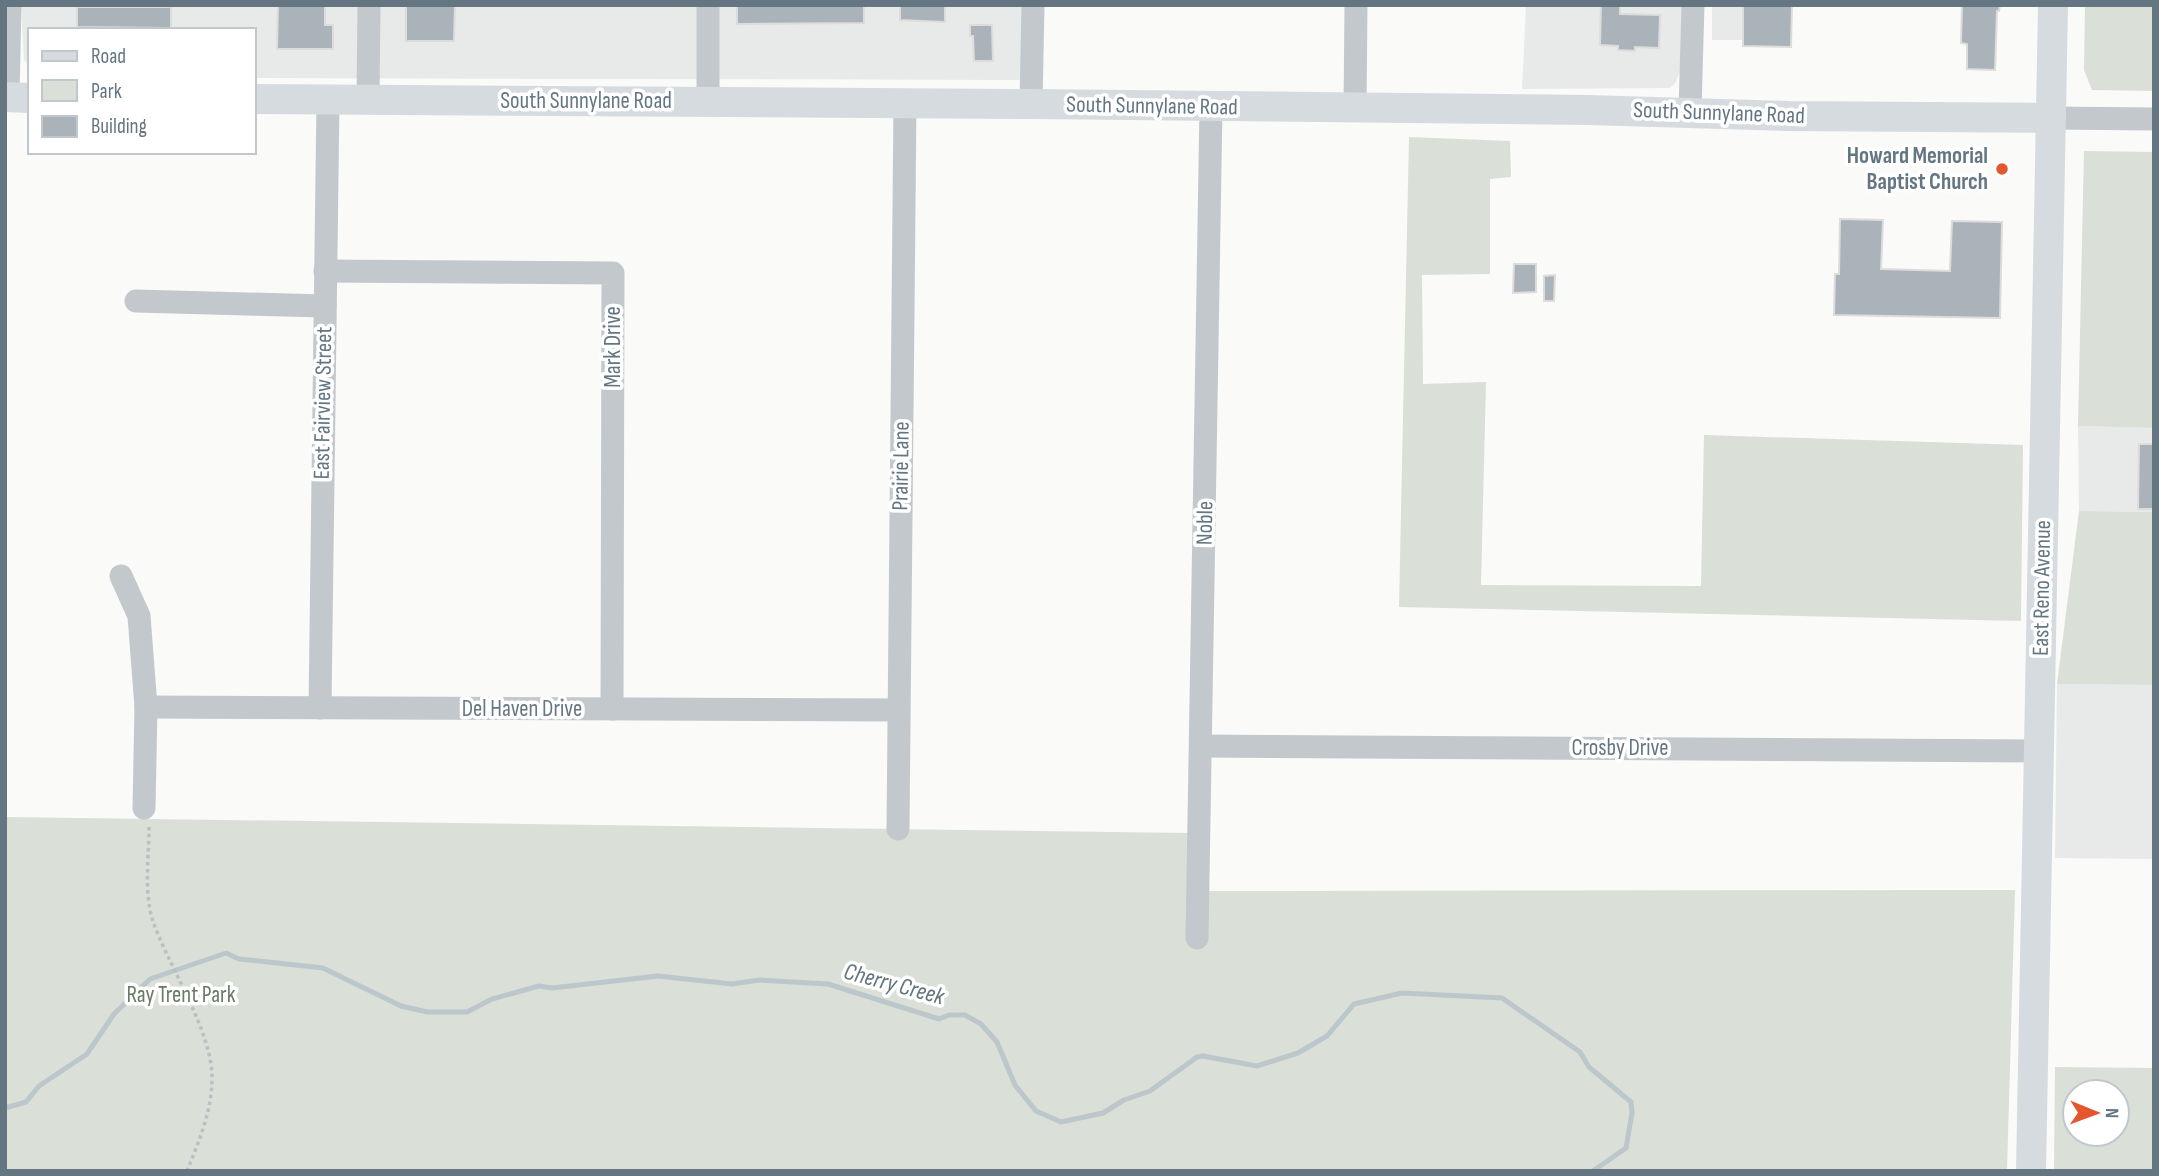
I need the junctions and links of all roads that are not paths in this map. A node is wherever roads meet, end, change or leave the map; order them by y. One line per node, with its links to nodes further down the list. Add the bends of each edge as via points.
1 (10, 5): 8 (street)
2 (369, 5): 11 (street)
3 (708, 5): 12 (street)
4 (1033, 5): 14 (street)
5 (1356, 5): 16 (street)
6 (1693, 5): 17 (street)
7 (2053, 5): 18 (main road, East Reno Avenue)
8 (14, 97)
9 (256, 99): 10 (main road, South Sunnylane Road)
10 (328, 99): 11 (main road, South Sunnylane Road); 20 (street, East Fairview Street)
11 (368, 99): 12 (main road, South Sunnylane Road)
12 (708, 101): 13 (main road, South Sunnylane Road)
13 (905, 102): 14 (main road, South Sunnylane Road); 27 (street, Prairie Lane)
14 (1031, 104): 15 (main road, South Sunnylane Road)
15 (1211, 107): 16 (main road, South Sunnylane Road); 28 (street, Noble)
16 (1354, 108): 17 (main road, South Sunnylane Road)
17 (1690, 111): 18 (main road, South Sunnylane Road)
18 (2051, 118): 19 (street); 29 (main road, East Reno Avenue)
19 (2154, 119)
20 (325, 271): 22 (street, East Fairview Street); 26 (street, Mark Drive, via 614,273)
21 (136, 301): 22 (street)
22 (325, 306): 25 (street, East Fairview Street)
23 (121, 576): 24 (street, via 139,616)
24 (146, 707): 25 (street, Del Haven Drive); 30 (street)
25 (320, 708): 26 (street, Del Haven Drive)
26 (612, 709): 27 (street, Del Haven Drive)
27 (898, 710): 31 (street, Prairie Lane)
28 (1202, 746): 29 (street, Crosby Drive); 32 (street, Noble)
29 (2039, 751): 33 (main road, East Reno Avenue)
30 (144, 808)
31 (898, 829)
32 (1197, 938)
33 (2031, 1171)

